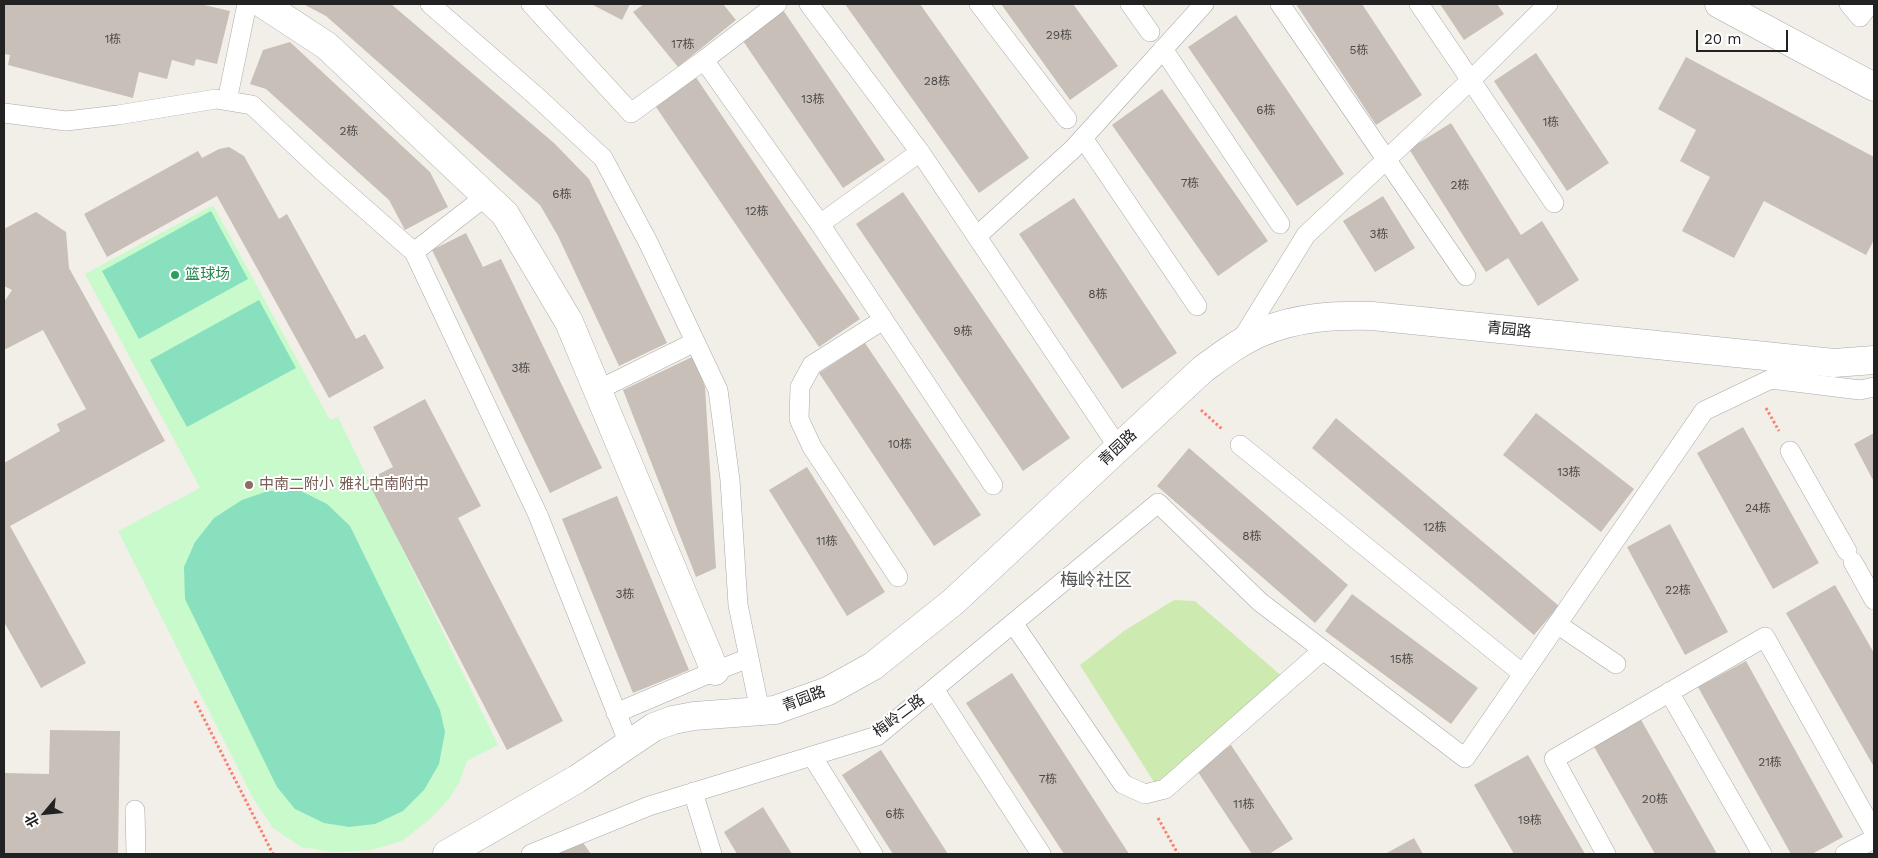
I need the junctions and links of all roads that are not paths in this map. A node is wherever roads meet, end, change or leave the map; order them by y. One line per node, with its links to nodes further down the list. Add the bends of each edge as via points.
1 (247, 4): 21 (lane)
2 (263, 4): 27 (street, via 327,46)
3 (430, 4): 36 (lane, via 603,158 648,242)
4 (531, 4): 18 (lane, via 631,113)
5 (778, 4): 18 (lane)
6 (809, 4): 25 (lane)
7 (979, 4): 23 (lane)
8 (1130, 4): 16 (lane)
9 (1204, 4): 17 (lane)
10 (1280, 4): 26 (lane)
11 (1419, 4): 19 (lane)
12 (1548, 4): 19 (lane)
13 (1719, 4): 20 (street)
14 (1849, 4): 15 (lane, via 1860,17)
15 (1870, 4)
16 (1150, 32)
17 (1163, 49): 24 (lane); 30 (lane)
18 (704, 60): 29 (lane)
19 (1471, 80): 26 (lane); 28 (lane)
20 (1874, 87)
21 (227, 101): 22 (lane, via 216,99 118,116 66,121); 32 (lane, via 252,105)
22 (4, 113)
23 (1067, 119)
24 (1083, 138): 31 (lane); 34 (lane)
25 (920, 152): 29 (lane); 31 (lane)
26 (1386, 159): 33 (lane); 37 (lane, via 1306,235)
27 (486, 196): 32 (lane); 40 (street, via 505,214 569,322)
28 (1554, 202)
29 (820, 224): 35 (lane)
30 (1280, 224)
31 (977, 236): 42 (lane)
32 (414, 252): 57 (lane, via 538,515)
33 (1466, 276)
34 (1197, 306)
35 (884, 320): 44 (lane); 45 (lane, via 812,365 800,387 799,418 812,447)
36 (695, 342): 40 (lane); 50 (lane, via 718,390 730,480 738,605)
37 (1238, 345): 38 (street, 青园路, via 1261,332 1331,315 1372,316 1834,363); 42 (street, 青园路, via 1203,369)
38 (1874, 360)
39 (1874, 387): 48 (lane, via 1860,390 1771,379 1704,411)
40 (598, 390): 52 (street)
41 (1240, 445): 53 (lane)
42 (1118, 447): 56 (street, 青园路, via 953,602 873,666 828,691 775,710)
43 (1790, 451): 46 (lane)
44 (993, 485)
45 (898, 577)
46 (1874, 600)
47 (1013, 623): 49 (lane, 梅岭二路, via 1158,503 1260,602); 49 (lane, via 1123,784 1145,794 1166,789); 54 (lane, 梅岭二路)
48 (1557, 624): 51 (lane); 53 (lane)
49 (1323, 650): 53 (lane, via 1465,758)
50 (749, 658): 52 (lane); 56 (lane)
51 (1616, 664)
52 (715, 671): 57 (lane)
53 (1523, 674)
54 (934, 689): 59 (lane, 梅岭二路, via 877,736); 69 (lane)
55 (1669, 692): 62 (lane, via 1765,637); 70 (lane, via 1554,759); 71 (lane)
56 (760, 712): 58 (street, 青园路, via 673,720 654,727)
57 (616, 713): 58 (lane)
58 (629, 744): 65 (street, 青园路, via 578,779)
59 (812, 756): 60 (lane, 梅岭二路); 68 (lane)
60 (693, 792): 66 (lane, 梅岭二路, via 649,806); 67 (lane)
61 (135, 810): 64 (lane)
62 (1874, 832)
63 (1874, 839): 72 (lane)
64 (136, 854)
65 (447, 854)
66 (530, 854)
67 (712, 854)
68 (874, 854)
69 (1041, 854)
70 (1606, 854)
71 (1762, 854)
72 (1845, 854)

